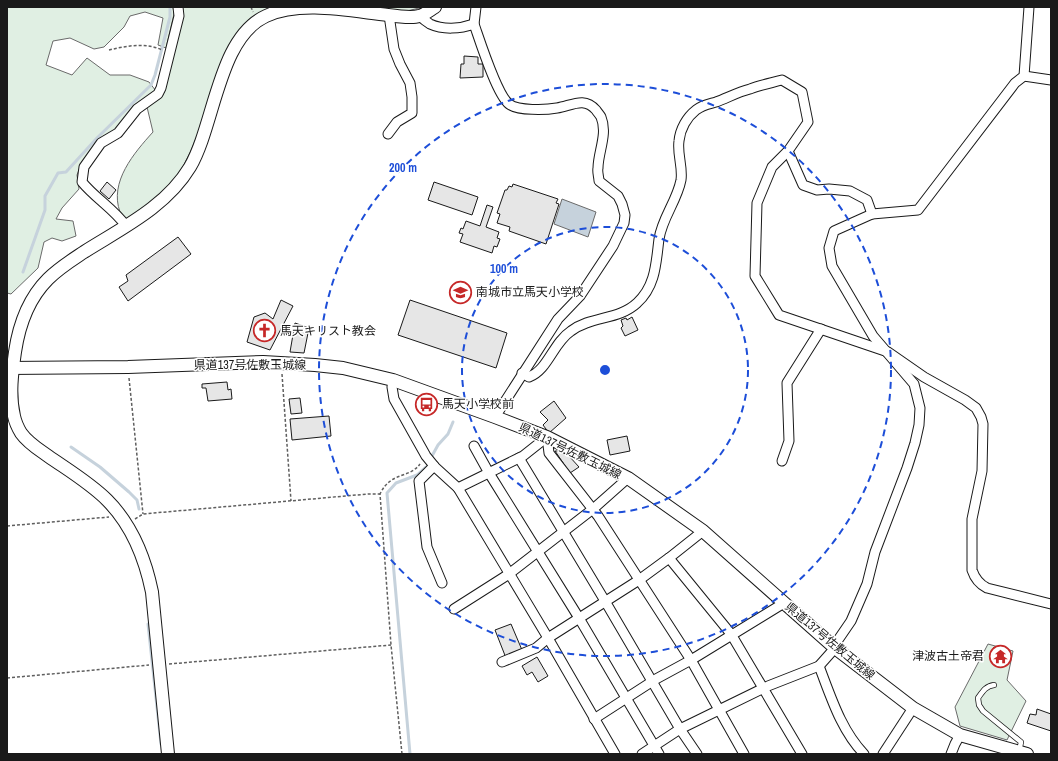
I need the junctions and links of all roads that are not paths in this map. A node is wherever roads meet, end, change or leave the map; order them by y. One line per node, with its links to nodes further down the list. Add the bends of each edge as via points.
1 (178, 7): 13 (street, via 179,16 158,94 137,109 118,133 101,143 84,167 82,182)
2 (435, 7): 6 (main road)
3 (476, 7): 7 (street)
4 (1029, 7): 8 (street)
5 (389, 15): 6 (main road); 10 (street, via 394,49 410,83 413,107 412,113 397,122); 13 (main road, via 298,8 272,14 253,24 237,42 229,58 208,125 190,167 154,207)
6 (420, 16): 7 (street, via 430,24 438,26 462,28)
7 (474, 24): 17 (street, via 496,84 510,105 539,109 558,108 581,102 592,106 601,116 603,128 599,180 618,196 625,215 613,246 580,296 558,319)
8 (1024, 76): 9 (street); 12 (street, via 1015,83 918,210)
9 (1051, 80)
10 (388, 134)
11 (788, 151): 12 (street, via 803,185 817,190 850,191 867,200); 14 (street, via 772,167 757,203 755,276 779,315); 17 (street, via 808,122 802,92 782,80 704,105 696,110 687,119 681,132 681,178 660,232 654,276 649,288 627,311 577,326 567,333 535,375 529,377)
12 (872, 214): 15 (street, via 834,231 829,248 832,266 873,336)
13 (126, 226): 16 (main road, via 63,266 34,295 21,323)
14 (821, 329): 15 (street); 23 (street, via 787,383 789,441)
15 (888, 352): 38 (street, via 924,377 971,404 981,417 982,471 972,519 974,577 987,588); 43 (street, via 914,384 920,408 919,425 907,468 875,552 867,584 851,621)
16 (10, 369): 18 (main road, 県道137号佐敷玉城線, via 283,363 343,368); 58 (main road, via 14,416 20,431 29,443 105,498 121,516 135,539 152,592 156,665)
17 (522, 373): 19 (street)
18 (393, 380): 19 (main road, 県道137号佐敷玉城線); 24 (street, via 394,399)
19 (495, 417): 20 (main road, 県道137号佐敷玉城線)
20 (547, 437): 22 (street); 26 (main road, 県道137号佐敷玉城線); 28 (street, via 549,452)
21 (474, 446): 25 (street)
22 (519, 458): 25 (street); 30 (street)
23 (782, 462)
24 (434, 466): 27 (street); 35 (street, via 419,481 427,547)
25 (489, 473): 27 (street); 31 (street)
26 (628, 478): 28 (street); 29 (main road, 県道137号佐敷玉城線)
27 (458, 488): 33 (street)
28 (593, 509): 30 (street); 34 (street)
29 (703, 531): 32 (street); 37 (main road, 県道137号佐敷玉城線)
30 (563, 532): 31 (street); 36 (street)
31 (538, 551): 33 (street); 40 (street)
32 (669, 558): 34 (street); 41 (street)
33 (510, 574): 39 (street); 42 (street)
34 (639, 580): 36 (street); 44 (street)
35 (442, 583)
36 (605, 601): 40 (street); 47 (street)
37 (784, 603): 41 (street); 43 (main road, 県道137号佐敷玉城線)
38 (1051, 604)
39 (454, 609)
40 (579, 618): 42 (street); 50 (street)
41 (731, 634): 44 (street); 49 (street)
42 (548, 638): 45 (street, via 536,648); 53 (street)
43 (835, 648): 46 (street); 51 (main road, 県道137号佐敷玉城線)
44 (690, 660): 47 (street); 52 (street)
45 (502, 662)
46 (819, 666): 49 (street); 64 (street, via 846,731)
47 (652, 682): 50 (street); 54 (street)
48 (994, 685): 57 (lane, via 982,691 978,698 979,705 1021,742)
49 (763, 689): 52 (street); 63 (street)
50 (626, 698): 53 (street); 56 (street)
51 (913, 708): 55 (main road, 県道137号佐敷玉城線); 65 (street)
52 (719, 710): 54 (street); 62 (street)
53 (594, 719): 59 (street)
54 (680, 729): 56 (street); 61 (street)
55 (960, 735): 57 (main road, 県道137号佐敷玉城線); 66 (street)
56 (656, 750): 60 (street)
57 (1023, 753)
58 (168, 754)
59 (615, 754)
60 (642, 754)
61 (697, 754)
62 (744, 754)
63 (802, 754)
64 (864, 754)
65 (883, 754)
66 (951, 754)

